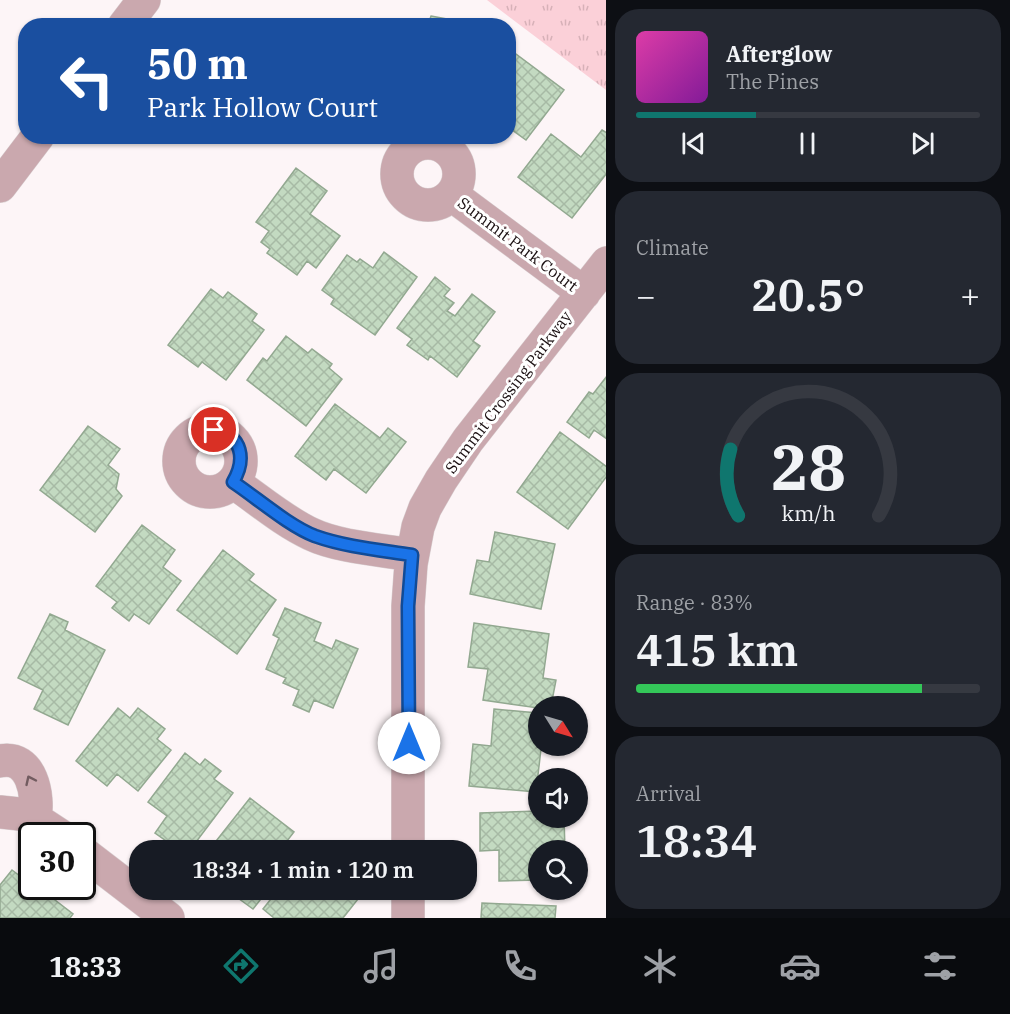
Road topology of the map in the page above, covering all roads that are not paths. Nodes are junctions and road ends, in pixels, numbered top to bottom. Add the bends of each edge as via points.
1 (144, 0) edge
2 (130, 18) edge
3 (32, 144) edge
4 (0, 186) edge
5 (452, 195) dead end
6 (606, 263) edge
7 (584, 293) junction
8 (233, 482) dead end
9 (412, 555) junction
10 (0, 761) edge
11 (0, 812) edge
12 (40, 822) edge
13 (45, 822) edge
14 (408, 840) edge
15 (96, 863) edge
16 (408, 900) edge
17 (168, 918) edge
18 (408, 918) edge

1 - 2 street
3 - 4 street
5 - 7 street, Summit Park Court
6 - 7 street, Summit Crossing Parkway
7 - 9 street, Summit Crossing Parkway via 441,480 425,508
8 - 9 street via 313,535
9 - 14 street, Summit Crossing Parkway via 408,606
13 -> 10 street via 27,771 18,764
11 - 12 street via 28,814
15 - 17 street
16 - 18 street

